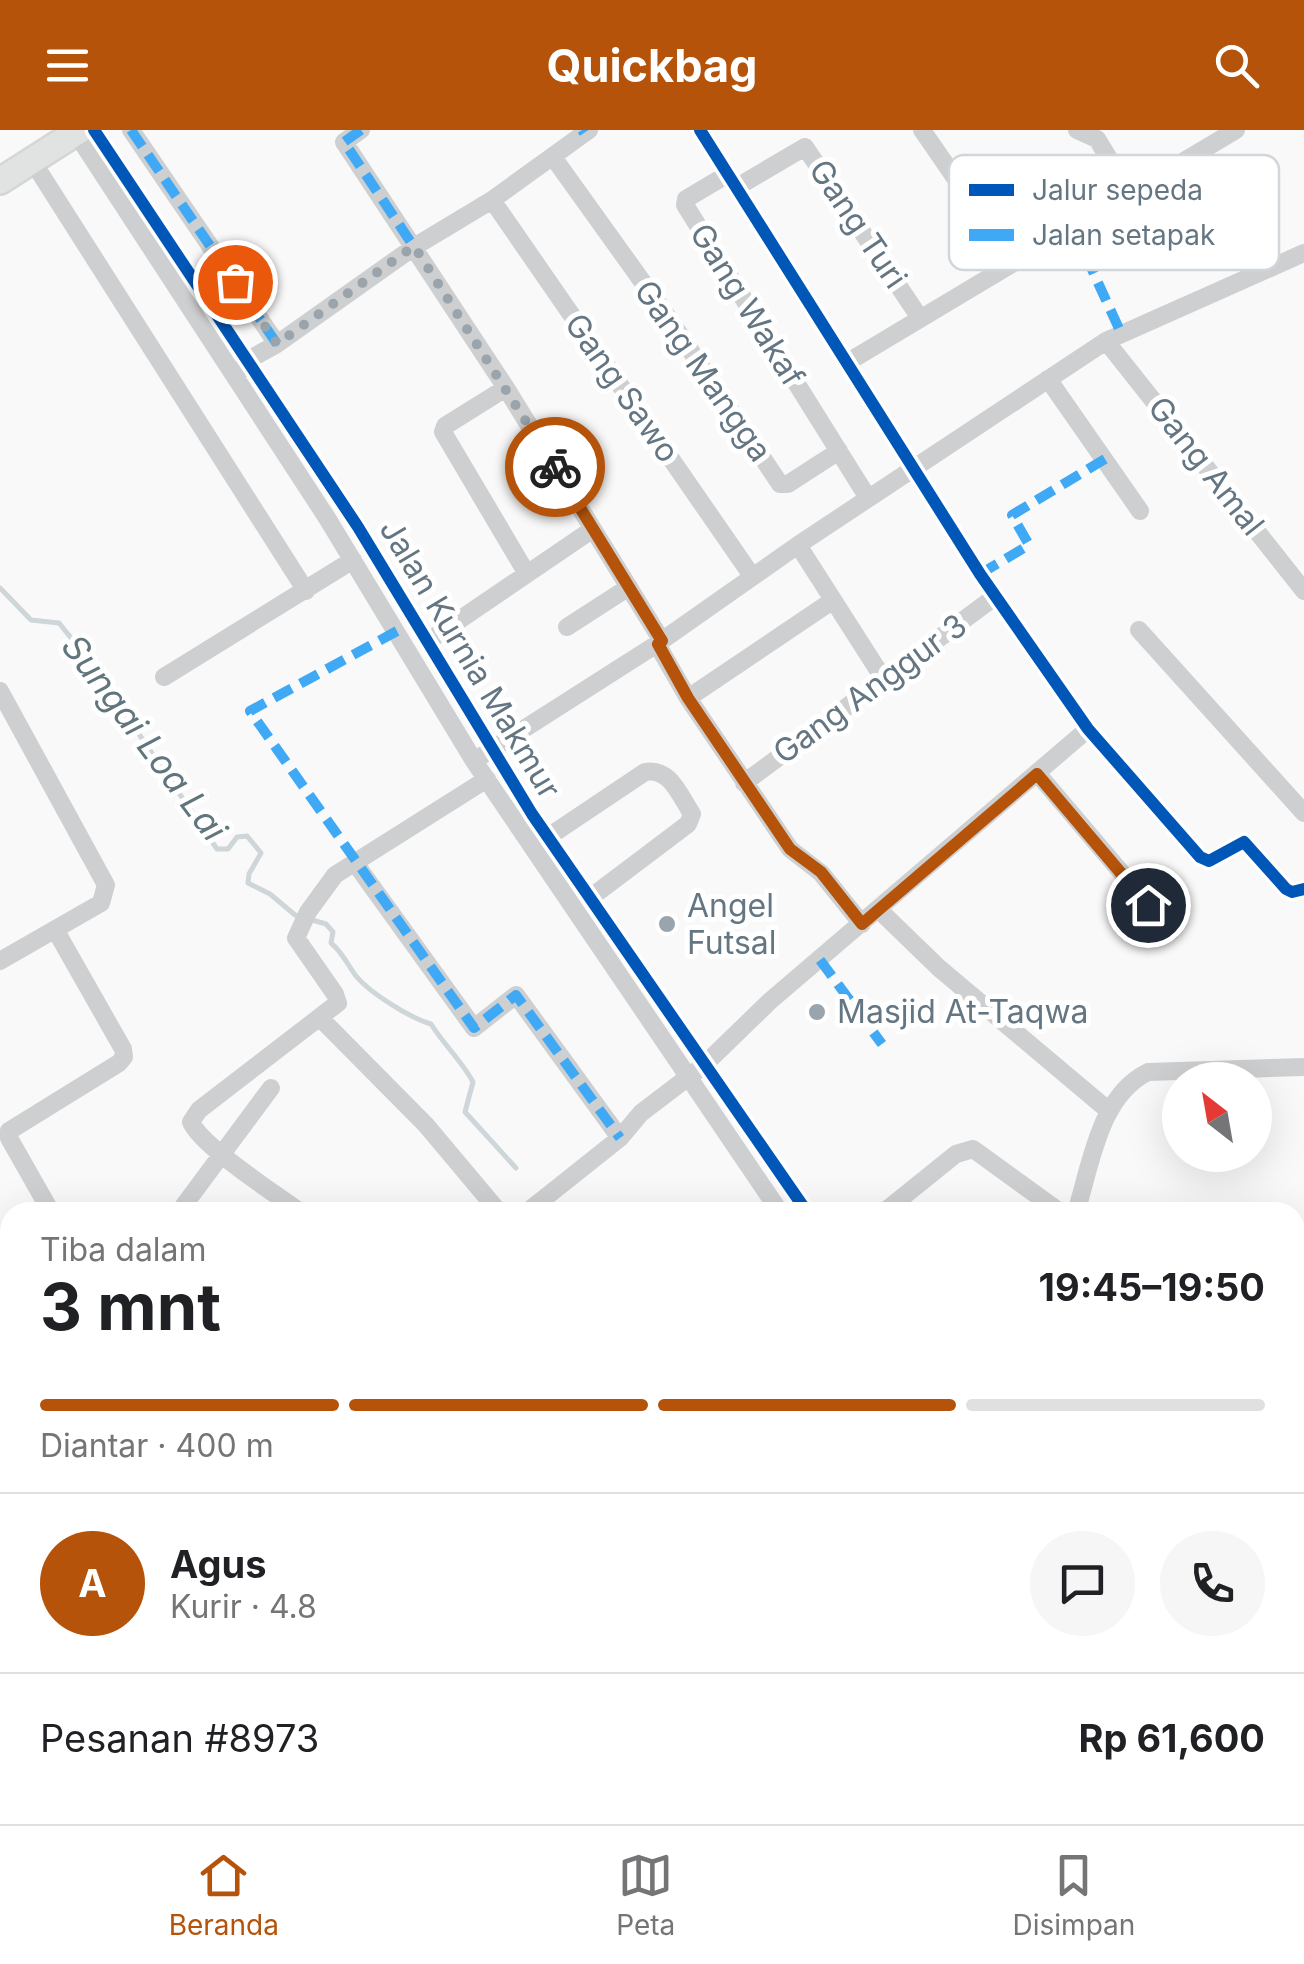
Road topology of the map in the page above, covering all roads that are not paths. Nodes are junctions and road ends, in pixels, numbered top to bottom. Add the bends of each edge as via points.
1 (131, 130) edge
2 (361, 130) edge
3 (700, 130) edge
4 (922, 130) edge
5 (1077, 130) edge
6 (1236, 130) edge
7 (83, 131) edge
8 (585, 131) edge
9 (1107, 155) edge
10 (1194, 155) edge
11 (552, 157) junction
12 (33, 162) junction
13 (949, 169) edge
14 (733, 181) junction
15 (0, 182) edge
16 (492, 200) junction
17 (414, 246) junction
18 (1304, 254) edge
19 (1279, 265) edge
20 (1000, 270) edge
21 (1268, 270) edge
22 (920, 318) junction
23 (1106, 342) junction
24 (277, 344) junction
25 (848, 362) junction
26 (242, 370) junction
27 (1048, 379) junction
28 (506, 388) junction
29 (839, 451) junction
30 (915, 468) junction
31 (868, 498) junction
32 (1140, 511) dead end
33 (594, 529) junction
34 (798, 545) junction
35 (353, 560) junction
36 (527, 574) junction
37 (752, 576) junction
38 (629, 587) junction
39 (1304, 591) edge
40 (306, 592) junction
41 (996, 596) junction
42 (832, 601) junction
43 (567, 628) dead end
44 (1139, 630) dead end
45 (428, 642) junction
46 (660, 642) junction
47 (164, 676) dead end
48 (883, 678) junction
49 (0, 691) edge
50 (688, 698) junction
51 (1088, 729) junction
52 (490, 750) junction
53 (474, 761) junction
54 (1037, 774) junction
55 (486, 780) junction
56 (744, 782) junction
57 (1304, 813) edge
58 (548, 837) junction
59 (355, 862) junction
60 (1304, 889) edge
61 (590, 898) junction
62 (878, 909) junction
63 (862, 924) junction
64 (1171, 931) dead end
65 (56, 932) junction
66 (0, 961) edge
67 (320, 1018) junction
68 (1304, 1067) edge
69 (696, 1071) junction
70 (271, 1088) dead end
71 (1109, 1111) junction
72 (620, 1138) junction
73 (224, 1155) junction
74 (45, 1202) edge
75 (187, 1202) edge
76 (287, 1202) edge
77 (491, 1202) edge
78 (540, 1202) edge
79 (774, 1202) edge
80 (798, 1202) edge
81 (896, 1202) edge
82 (1046, 1202) edge
83 (1079, 1202) edge

1 - 24 street
2 - 17 street via 344,142
3 - 14 street
4 - 13 street
5 - 9 street via 1097,139
6 - 10 street
7 - 12 highway
7 - 26 street, Jalan Kurnia Makmur
8 - 11 street
11 - 16 street
11 - 29 street, Gang Mangga via 780,484
12 - 15 highway
12 - 40 street
14 - 22 street, Gang Turi via 805,147
14 - 25 street
14 - 29 street, Gang Wakaf via 686,198 685,205
16 - 17 street
16 - 37 street, Gang Sawo
17 - 24 street
17 - 28 street
18 - 19 street
20 - 22 street
21 - 23 street
22 - 25 street
23 - 27 street
23 - 39 street, Gang Amal
24 - 26 street
25 - 30 street
26 - 35 street, Jalan Kurnia Makmur
26 - 45 street, Jalan Kurnia Makmur via 358,526
27 - 30 street
27 - 32 street
28 - 33 street
28 - 36 street via 443,432
29 - 31 street
30 - 31 street
30 - 41 street
31 - 34 street
33 - 36 street
33 - 38 street
34 - 37 street
34 - 42 street
35 - 40 street
35 - 53 street, Jalan Kurnia Makmur
36 - 45 street
37 - 46 street
38 - 43 street
38 - 46 street
40 - 47 street
41 - 48 street, Gang Anggur 3
41 - 51 street
42 - 48 street
42 - 50 street
44 - 57 street
45 - 52 street, Jalan Kurnia Makmur
46 - 50 street
46 - 52 street
48 - 56 street, Gang Anggur 3
49 - 65 street via 106,885 100,904
50 - 56 street
51 - 54 street
51 - 60 street via 1200,857 1209,861 1244,842 1286,889
52 - 53 street
52 - 58 street, Jalan Kurnia Makmur
53 - 55 street, Jalan Kurnia Makmur
54 - 62 street
54 - 64 street
55 - 59 street
55 - 69 street, Jalan Kurnia Makmur
56 - 63 street via 790,849 821,872
58 - 61 street, Jalan Kurnia Makmur
58 - 61 street via 646,772 666,774 692,814 688,824
59 - 67 street via 334,876 296,938 338,1000
59 - 72 street via 474,1028 516,996
61 - 69 street, Jalan Kurnia Makmur
62 - 63 street
62 - 71 street
63 - 69 street
65 - 66 street
65 - 74 street via 124,1057 10,1131
67 - 73 street via 193,1116 194,1130
67 - 77 street
68 - 71 street via 1148,1072
69 - 72 street
69 - 79 street, Jalan Kurnia Makmur
69 - 80 street, Jalan Kurnia Makmur
70 - 73 street
71 - 83 street
72 - 78 street
73 - 75 street
73 - 76 street
81 - 82 street via 956,1154 973,1149

